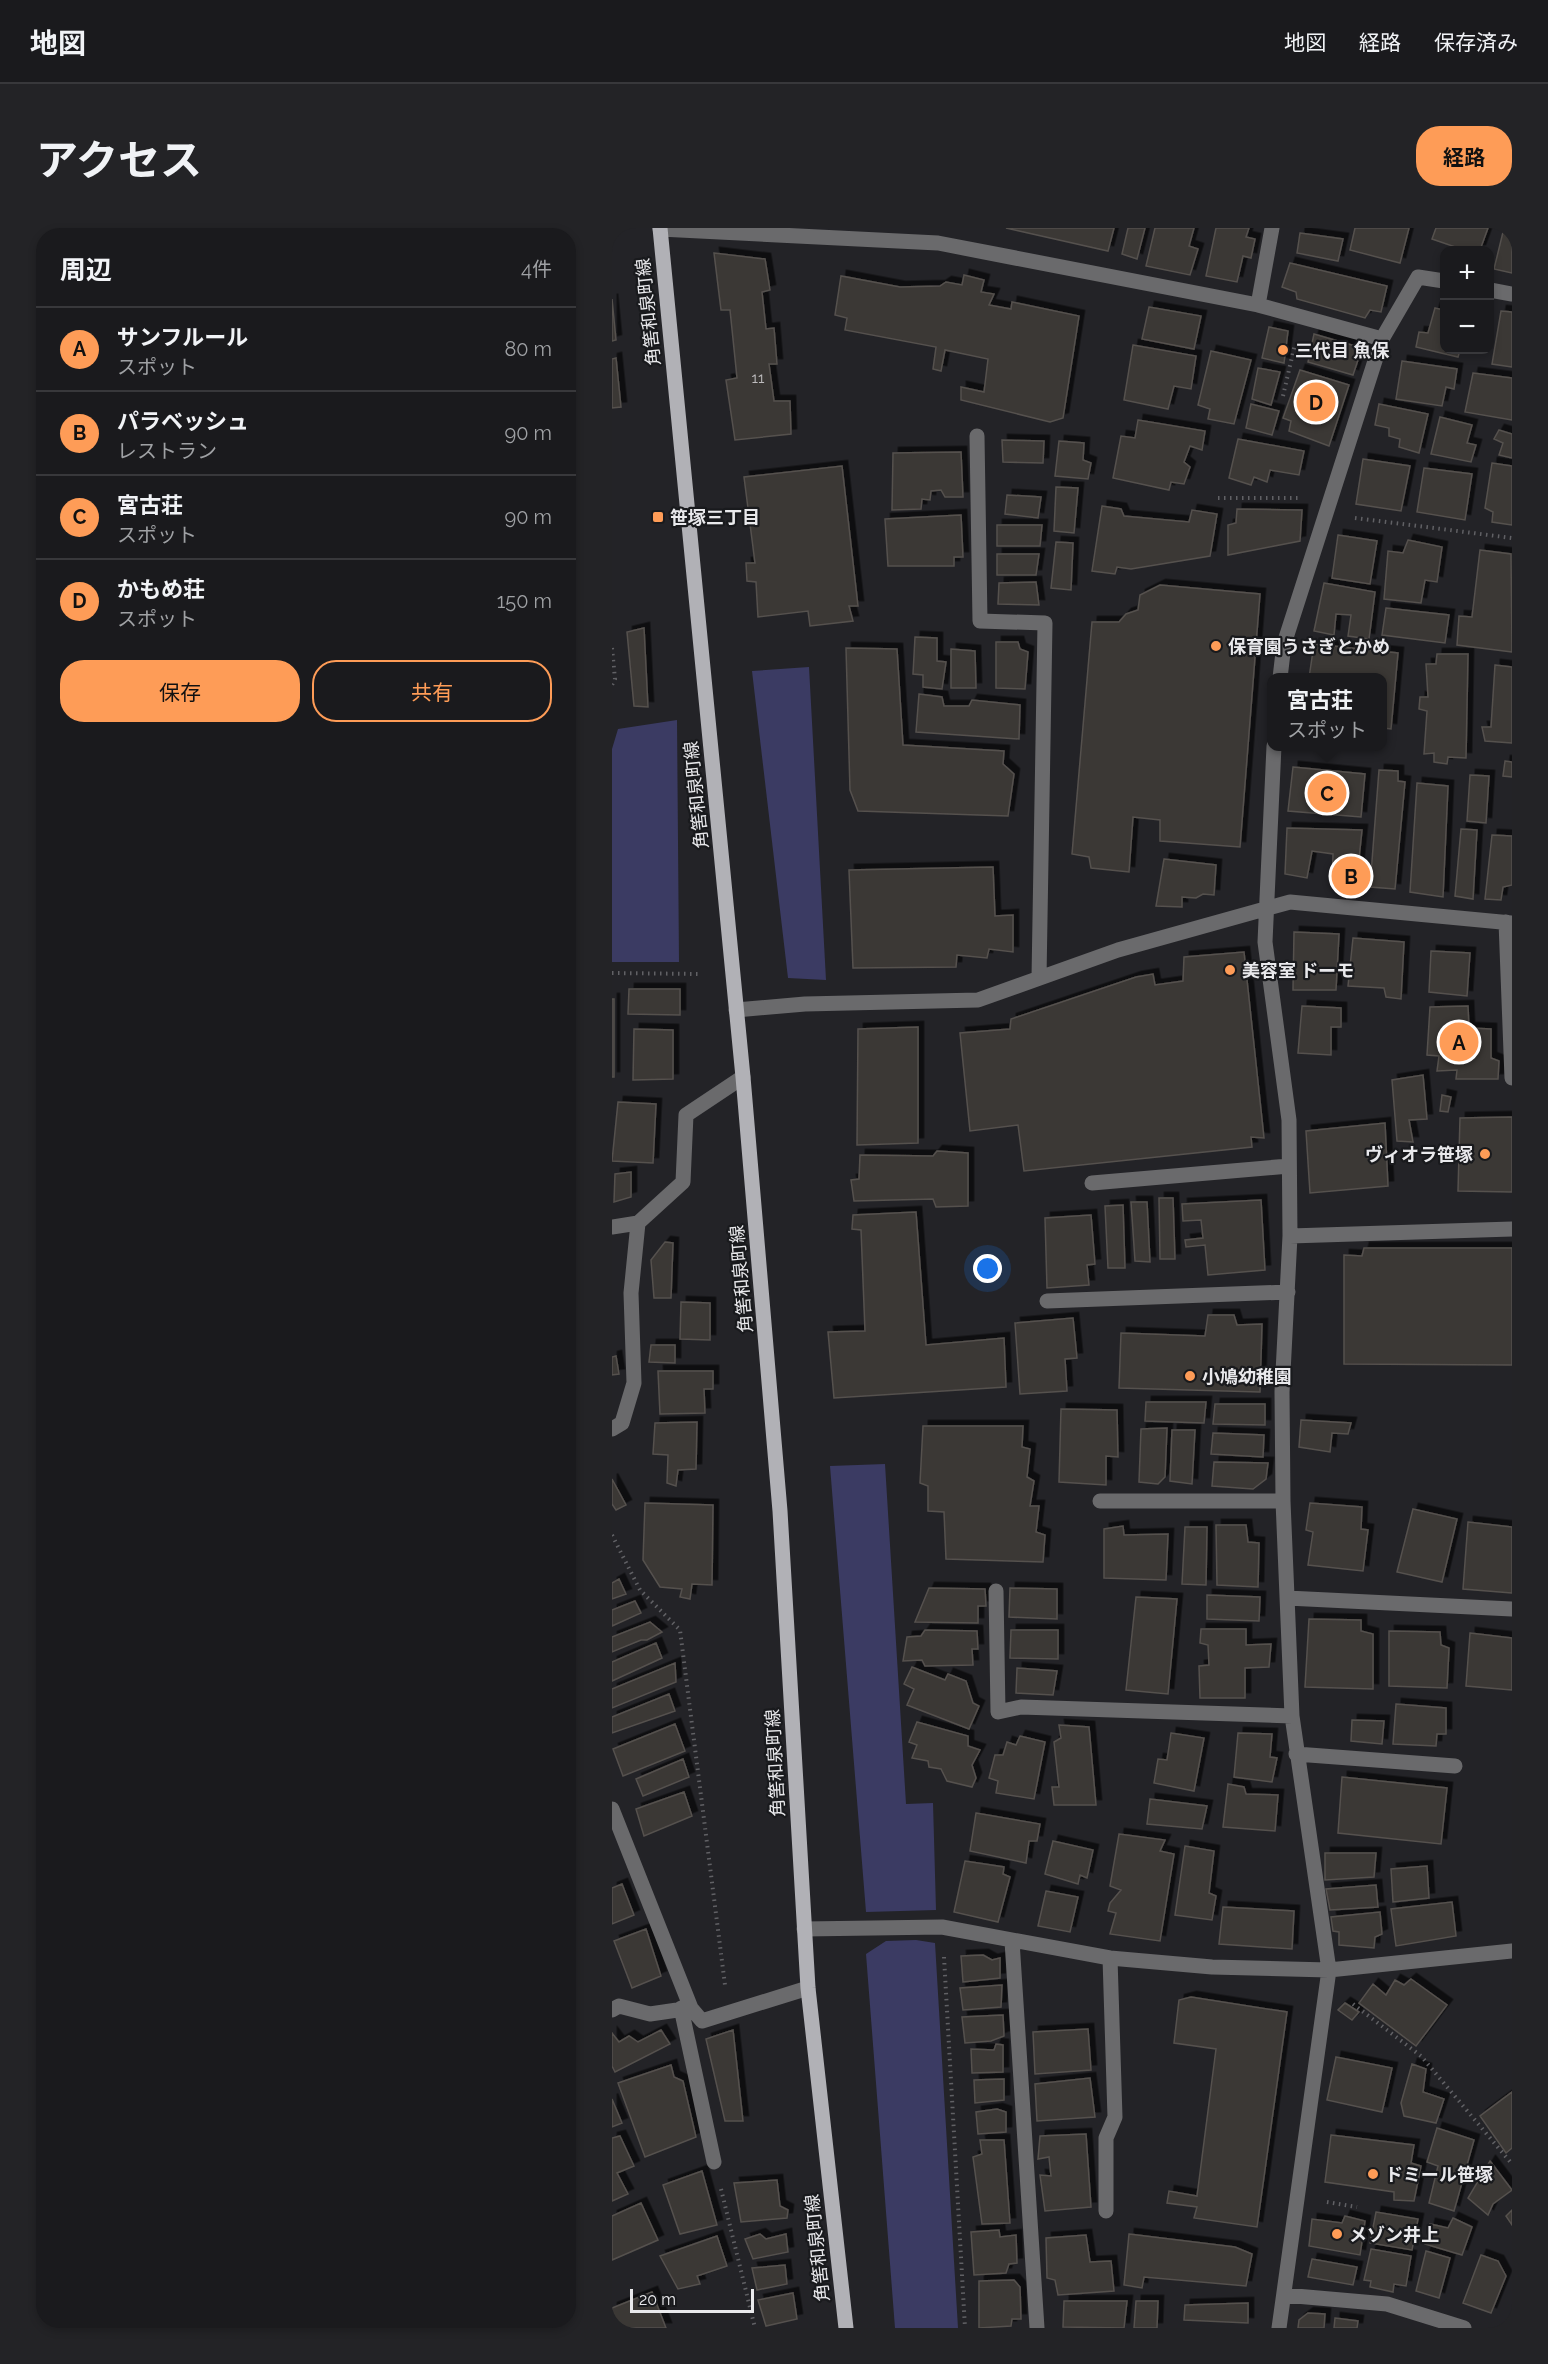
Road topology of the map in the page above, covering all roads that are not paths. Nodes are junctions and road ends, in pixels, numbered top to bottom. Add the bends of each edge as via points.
1 (1272, 228) edge
2 (660, 229) edge
3 (1440, 280) edge
4 (1494, 291) edge
5 (1512, 294) edge
6 (1258, 305) junction
7 (1382, 339) junction
8 (976, 436) dead end
9 (1281, 673) edge
10 (1274, 751) edge
11 (1266, 907) junction
12 (1509, 923) edge
13 (1039, 978) junction
14 (736, 1010) junction
15 (743, 1077) junction
16 (1512, 1078) edge
17 (1289, 1166) junction
18 (1092, 1183) dead end
19 (638, 1223) junction
20 (612, 1227) edge
21 (1512, 1229) edge
22 (1290, 1236) junction
23 (1288, 1292) junction
24 (1047, 1301) dead end
25 (612, 1429) edge
26 (1100, 1501) dead end
27 (1283, 1501) junction
28 (996, 1590) dead end
29 (1287, 1598) junction
30 (1512, 1609) edge
31 (1292, 1716) junction
32 (1296, 1754) junction
33 (1455, 1766) dead end
34 (612, 1809) edge
35 (804, 1929) junction
36 (1012, 1941) junction
37 (1512, 1951) edge
38 (1110, 1958) junction
39 (1328, 1978) junction
40 (808, 1988) junction
41 (686, 2005) junction
42 (612, 2010) edge
43 (714, 2162) road end
44 (1106, 2211) dead end
45 (1284, 2295) junction
46 (846, 2328) edge
47 (1037, 2328) edge
48 (1279, 2328) edge
49 (1464, 2328) edge

1 - 6 street
2 - 6 street via 938,243
2 - 14 main road, 角筈和泉町線
3 - 7 street via 1418,277
4 - 5 street
6 - 7 street
7 - 9 street via 1284,644
8 - 13 street via 980,621 1045,623
10 - 11 street
11 - 12 street via 1290,902
11 - 13 street via 1118,950
11 - 17 street via 1265,942 1289,1120
12 - 16 street
13 - 14 street via 978,1000 805,1004
14 - 15 main road, 角筈和泉町線
15 - 19 street via 686,1115 683,1182
15 - 35 main road, 角筈和泉町線 via 780,1511
17 - 18 street
17 - 22 street
19 - 20 street
19 - 25 street via 631,1293 634,1383 622,1423
21 - 22 street
22 - 23 street
23 - 24 street
23 - 27 street via 1282,1392
26 - 27 street
27 - 29 street
28 - 31 street via 998,1712 1021,1707
29 - 30 street
29 - 31 street
31 - 32 street
32 - 33 street
32 - 39 street
34 - 41 street
35 - 36 street via 942,1927
35 - 40 main road, 角筈和泉町線
36 - 38 street
36 - 47 street
37 - 39 street
38 - 39 street
38 - 44 street via 1114,2117 1106,2138
39 - 45 street
40 - 41 street via 702,2022
40 - 46 main road, 角筈和泉町線
41 - 42 street via 650,2014 619,2006
41 - 43 street
45 - 48 street
45 - 49 street via 1387,2304

